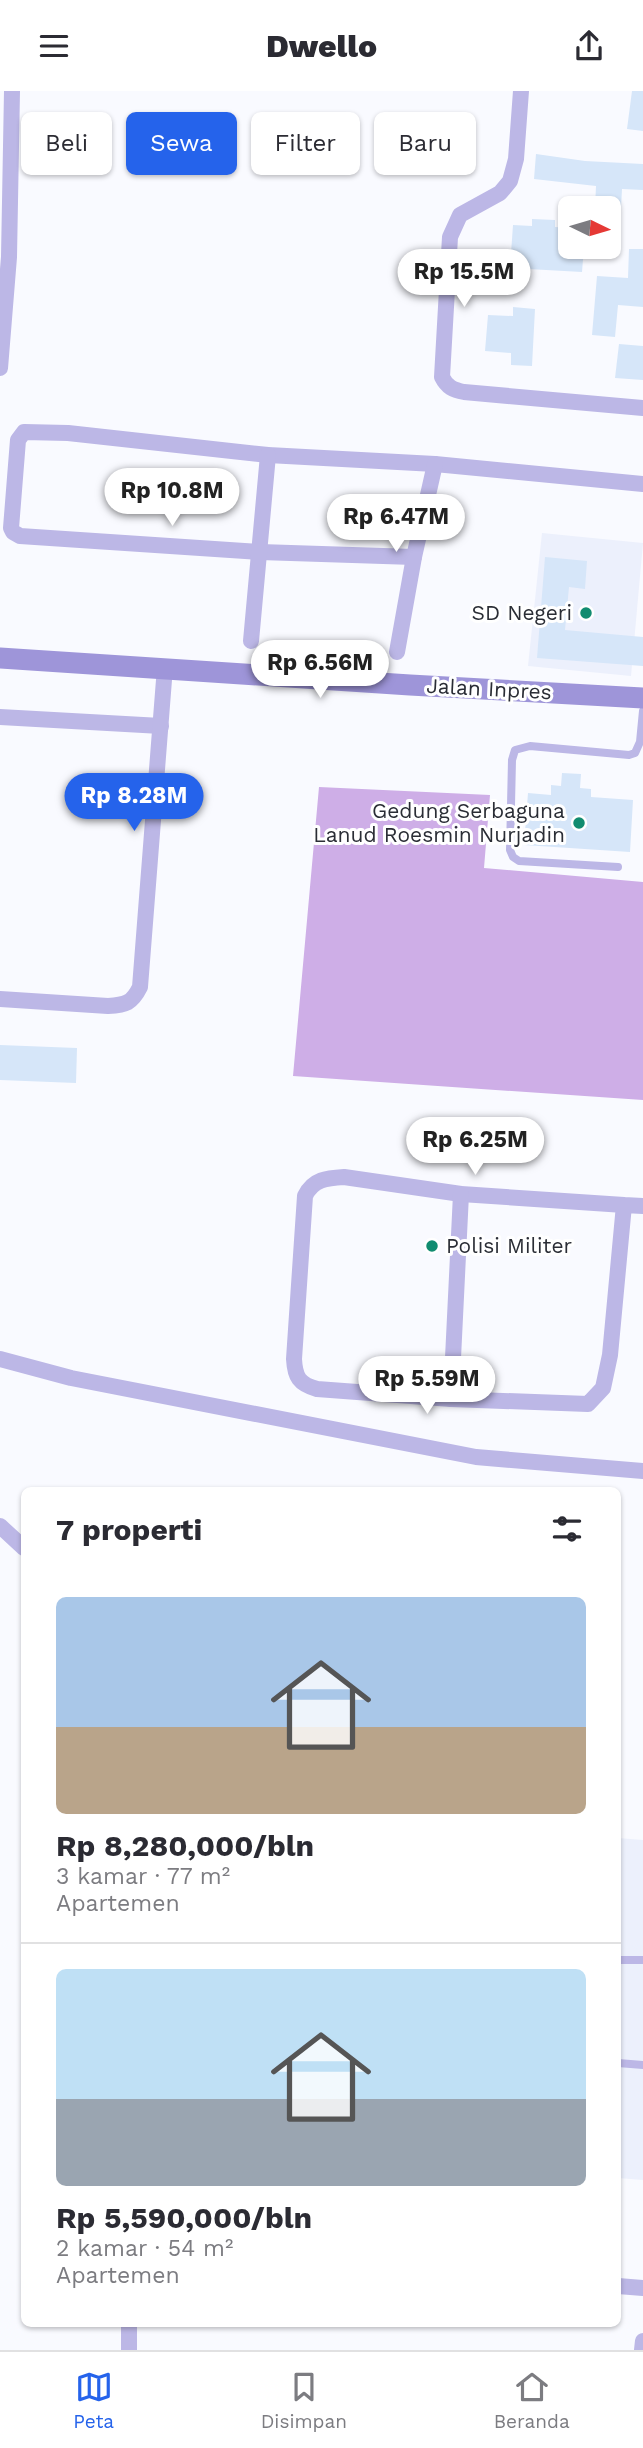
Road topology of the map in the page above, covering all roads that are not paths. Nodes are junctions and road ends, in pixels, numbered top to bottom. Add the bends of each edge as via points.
1 (12, 91) edge
2 (521, 91) edge
3 (4, 199) edge
4 (4, 257) edge
5 (0, 368) edge
6 (643, 408) edge
7 (268, 455) junction
8 (435, 464) junction
9 (643, 484) edge
10 (260, 552) junction
11 (414, 557) junction
12 (251, 641) dead end
13 (397, 652) dead end
14 (0, 658) edge
15 (165, 667) junction
16 (643, 698) edge
17 (643, 711) edge
18 (0, 717) edge
19 (161, 726) junction
20 (618, 866) dead end
21 (0, 999) edge
22 (461, 1194) junction
23 (624, 1205) junction
24 (643, 1206) edge
25 (0, 1359) edge
26 (450, 1399) junction
27 (643, 1471) edge
28 (0, 1526) edge
29 (21, 1545) edge
30 (643, 1959) edge
31 (621, 1960) edge
32 (621, 2063) edge
33 (643, 2065) edge
34 (621, 2286) edge
35 (643, 2288) edge
36 (129, 2327) edge
37 (643, 2341) edge
38 (129, 2350) edge
39 (642, 2350) edge

1 - 3 street
2 - 6 street via 510,181 500,193 460,215 450,237 442,377 454,390 464,392
3 - 4 street
4 - 5 street
7 - 8 street
7 - 10 street
7 - 10 street via 68,433 24,432 18,440 11,528 20,536
8 - 9 street
8 - 11 street
10 - 11 street
10 - 12 street
11 - 13 street
14 - 15 main road, Jalan Inpres
15 - 16 main road, Jalan Inpres
15 - 19 street
17 - 20 lane via 635,753 530,745 515,750 512,760 513,857
18 - 19 street
19 - 21 street via 140,987 134,1000 108,1006
22 - 23 street
22 - 26 street
22 - 26 street via 344,1177 326,1178 309,1188 293,1359 299,1380 317,1389
23 - 24 street
23 - 26 street via 603,1388 588,1403
25 - 27 street via 71,1378 476,1457
28 - 29 street
30 - 31 lane
32 - 33 lane
34 - 35 street
36 - 38 street
37 - 39 street

